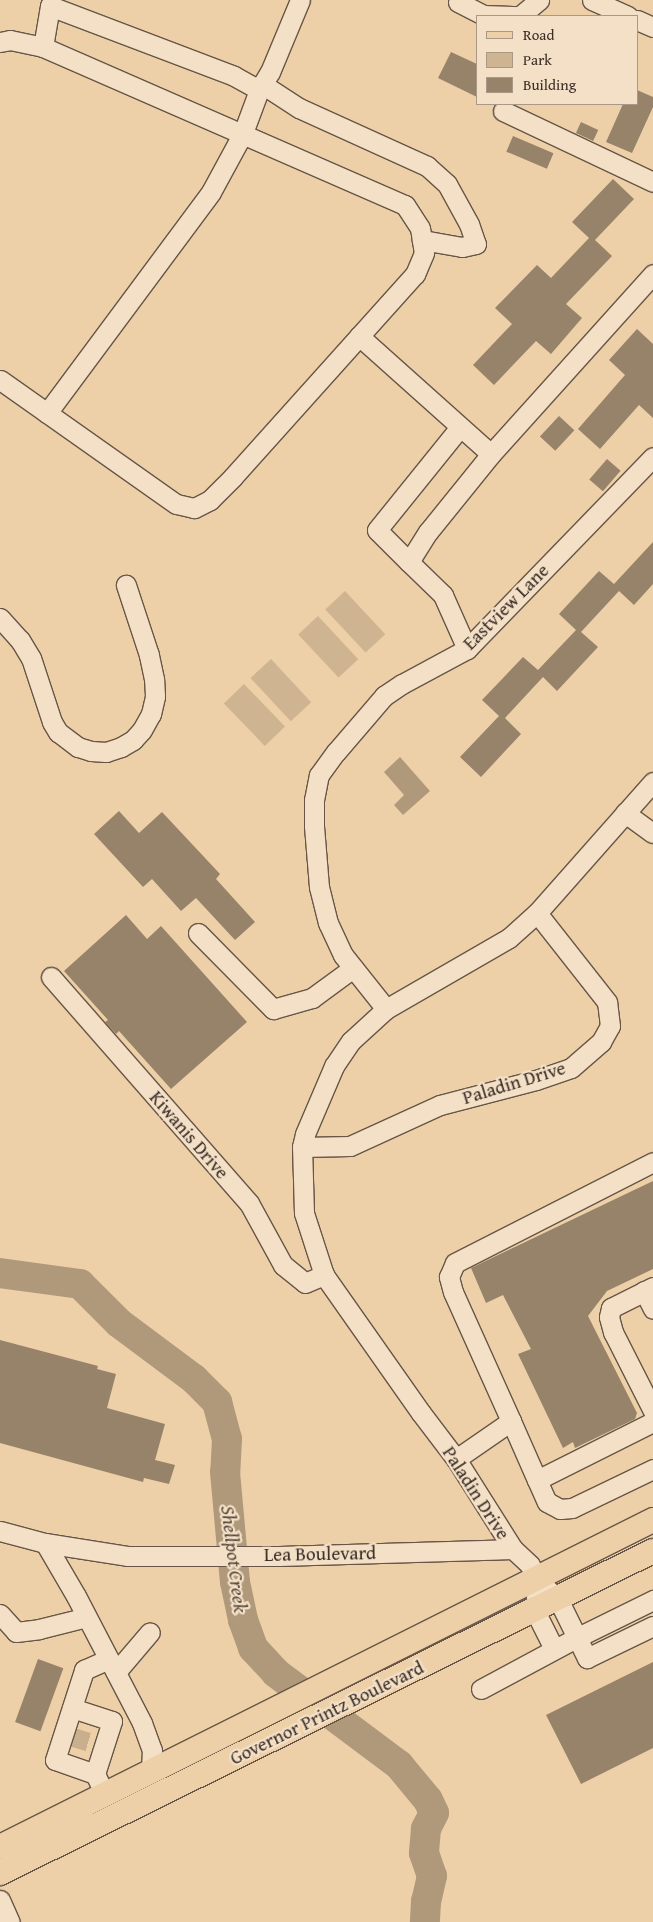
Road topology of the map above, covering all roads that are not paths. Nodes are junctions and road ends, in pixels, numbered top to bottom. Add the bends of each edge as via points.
1 (300, 0) edge
2 (539, 0) edge
3 (592, 0) edge
4 (458, 2) dead end
5 (483, 15) edge
6 (521, 15) edge
7 (626, 15) edge
8 (638, 20) edge
9 (653, 27) edge
10 (0, 42) edge
11 (44, 46) junction
12 (260, 87) junction
13 (502, 111) dead end
14 (243, 133) junction
15 (653, 182) edge
16 (422, 240) junction
17 (653, 274) edge
18 (359, 336) junction
19 (0, 380) edge
20 (47, 413) junction
21 (460, 427) junction
22 (491, 454) junction
23 (653, 457) edge
24 (409, 562) junction
25 (126, 585) dead end
26 (0, 618) edge
27 (467, 649) junction
28 (653, 782) edge
29 (625, 812) junction
30 (653, 833) edge
31 (537, 913) junction
32 (198, 933) dead end
33 (353, 968) junction
34 (51, 977) dead end
35 (386, 1009) junction
36 (302, 1147) junction
37 (653, 1162) edge
38 (324, 1275) junction
39 (649, 1289) edge
40 (653, 1308) edge
41 (653, 1412) edge
42 (511, 1421) junction
43 (653, 1422) edge
44 (456, 1459) junction
45 (653, 1469) edge
46 (537, 1480) junction
47 (653, 1520) edge
48 (0, 1531) edge
49 (44, 1543) junction
50 (513, 1549) junction
51 (653, 1551) edge
52 (536, 1578) junction
53 (558, 1599) junction
54 (653, 1600) edge
55 (535, 1611) junction
56 (0, 1614) edge
57 (87, 1617) junction
58 (653, 1626) edge
59 (150, 1632) dead end
60 (576, 1638) junction
61 (554, 1649) junction
62 (112, 1665) junction
63 (481, 1688) dead end
64 (72, 1708) junction
65 (135, 1709) junction
66 (112, 1721) junction
67 (151, 1771) junction
68 (95, 1774) junction
69 (104, 1795) junction
70 (115, 1817) junction
71 (0, 1847) edge
72 (0, 1873) edge
73 (0, 1900) edge
74 (10, 1922) edge

1 - 12 street via 270,72
2 - 6 street
3 - 7 street
4 - 5 street
8 - 9 street
10 - 11 street via 10,40
11 - 12 street via 50,6
11 - 14 street
12 - 14 street
12 - 16 street via 427,166 447,184 476,244 462,247
13 - 15 street
14 - 16 street via 405,205 420,228
14 - 20 street via 211,192
16 - 18 street via 424,253 415,274
17 - 22 street
18 - 20 street via 210,500 194,508 176,504
18 - 21 street
19 - 20 street
21 - 22 street
21 - 24 street via 377,530
22 - 24 street via 428,532
23 - 27 street, Eastview Lane
24 - 27 street via 443,595
25 - 26 street via 149,655 155,696 151,714 142,730 133,740 106,752 78,747 58,732 31,658
27 - 33 street, Eastview Lane via 384,696 319,775 314,800 314,826 319,887 331,933
28 - 29 street, Paladin Drive
29 - 30 street
29 - 31 street, Paladin Drive
31 - 35 street, Paladin Drive via 508,938
31 - 36 street, Paladin Drive via 608,1002 610,1026 602,1042 571,1068 440,1105 350,1146
32 - 33 street via 273,1009 312,998
33 - 35 street, Eastview Lane
34 - 38 street, Kiwanis Drive via 249,1203 283,1264 305,1283
35 - 36 street, Paladin Drive via 351,1041 334,1066
36 - 38 street, Paladin Drive via 304,1213
37 - 42 street via 455,1263 449,1277 453,1292
38 - 44 street, Paladin Drive
39 - 40 street
39 - 41 street via 611,1308 609,1317 613,1332
42 - 44 street
42 - 46 street
43 - 46 street
44 - 50 street, Paladin Drive
45 - 46 street via 572,1508 560,1509 547,1502
47 - 52 main road, Governor Printz Boulevard
48 - 49 street, Lea Boulevard
49 - 50 street, Lea Boulevard via 127,1556 279,1556
49 - 57 street
50 - 52 street via 530,1565
51 - 53 main road, Governor Printz Boulevard
52 - 53 street
52 - 55 street
52 - 67 main road, Governor Printz Boulevard
53 - 55 main road, Governor Printz Boulevard
53 - 60 street
54 - 60 street
55 - 61 street
55 - 70 main road, Governor Printz Boulevard
56 - 57 street via 16,1632
57 - 62 street
58 - 60 street via 587,1658
59 - 62 street
60 - 61 street
61 - 63 street
62 - 64 street via 84,1670
62 - 65 street
64 - 66 street
64 - 68 street via 67,1735 55,1760
65 - 66 street
65 - 67 street via 152,1750
66 - 68 street via 101,1746
67 - 69 main road, Governor Printz Boulevard
67 - 70 main road
68 - 69 street
69 - 71 main road, Governor Printz Boulevard
70 - 72 main road, Governor Printz Boulevard
73 - 74 street

